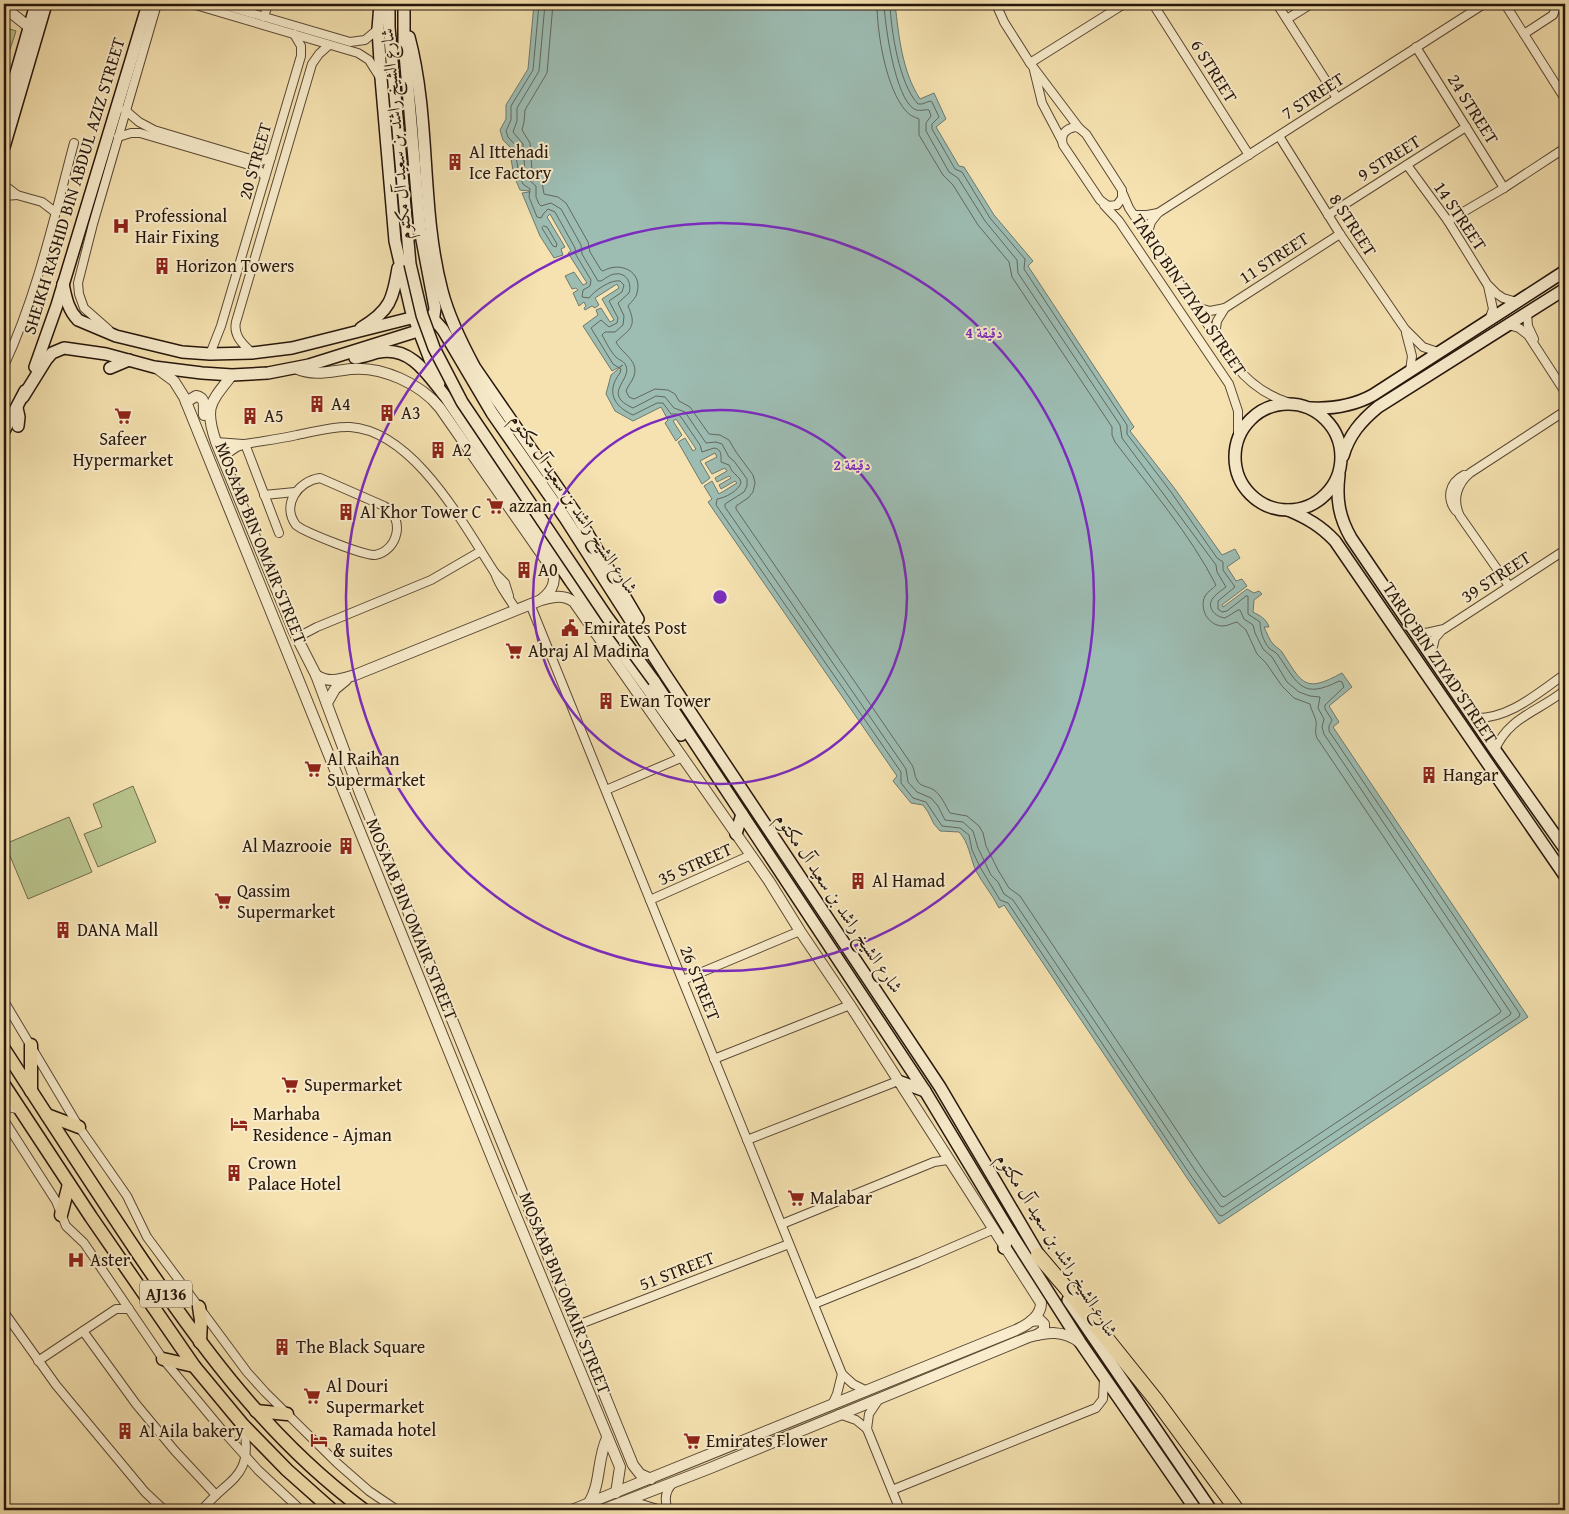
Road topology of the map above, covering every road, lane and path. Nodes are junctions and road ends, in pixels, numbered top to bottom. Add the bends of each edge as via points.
1 (36, 4) edge
2 (46, 4) edge
3 (148, 4) edge
4 (157, 4) edge
5 (192, 4) edge
6 (220, 4) edge
7 (268, 4) edge
8 (386, 4) edge
9 (404, 4) edge
10 (996, 4) edge
11 (1124, 4) edge
12 (1153, 4) edge
13 (1277, 4) edge
14 (1311, 4) edge
15 (1484, 4) edge
16 (1505, 4) edge
17 (1552, 4) edge
18 (1557, 4) edge
19 (4, 11) edge
20 (264, 17) junction
21 (404, 19) junction
22 (1287, 19) junction
23 (1543, 21) junction
24 (30, 27) junction
25 (378, 29) junction
26 (294, 34) junction
27 (1524, 34) junction
28 (329, 44) junction
29 (1416, 47) junction
30 (300, 60) junction
31 (312, 64) junction
32 (1032, 65) junction
33 (380, 78) junction
34 (1337, 98) junction
35 (1565, 99) edge
36 (126, 110) junction
37 (4, 115) edge
38 (143, 124) junction
39 (1466, 127) junction
40 (1079, 128) junction
41 (140, 133) junction
42 (1279, 136) junction
43 (118, 137) junction
44 (1062, 141) junction
45 (74, 143) dead end
46 (4, 147) edge
47 (1565, 148) edge
48 (1249, 155) junction
49 (272, 157) junction
50 (244, 160) junction
51 (1407, 165) junction
52 (265, 177) junction
53 (4, 185) edge
54 (1504, 188) junction
55 (1122, 194) junction
56 (17, 195) junction
57 (4, 196) edge
58 (58, 199) junction
59 (42, 202) junction
60 (1104, 205) junction
61 (55, 212) junction
62 (1158, 212) junction
63 (1328, 214) junction
64 (1134, 215) junction
65 (1448, 221) junction
66 (1340, 234) junction
67 (1148, 236) junction
68 (395, 241) junction
69 (399, 264) junction
70 (426, 266) junction
71 (1565, 271) edge
72 (63, 284) junction
73 (1487, 284) junction
74 (1565, 289) edge
75 (1517, 302) junction
76 (1196, 307) junction
77 (1225, 308) junction
78 (226, 309) junction
79 (238, 314) junction
80 (1527, 314) junction
81 (414, 318) junction
82 (434, 319) junction
83 (1489, 320) junction
84 (1508, 326) junction
85 (1405, 329) junction
86 (1474, 330) junction
87 (418, 331) junction
88 (352, 334) junction
89 (116, 336) junction
90 (1215, 336) junction
91 (1481, 343) junction
92 (1536, 345) junction
93 (182, 352) junction
94 (1438, 352) junction
95 (252, 353) junction
96 (210, 354) junction
97 (339, 356) junction
98 (129, 360) junction
99 (4, 366) edge
100 (154, 367) junction
101 (110, 368) dead end
102 (295, 368) junction
103 (1410, 371) junction
104 (232, 375) junction
105 (436, 376) junction
106 (477, 389) junction
107 (1565, 392) edge
108 (445, 396) junction
109 (23, 397) junction
110 (186, 402) junction
111 (1290, 403) junction
112 (17, 408) junction
113 (1311, 408) junction
114 (1565, 411) edge
115 (18, 426) dead end
116 (211, 426) junction
117 (4, 431) edge
118 (1238, 438) junction
119 (216, 442) junction
120 (244, 444) junction
121 (222, 457) junction
122 (1342, 460) junction
123 (499, 475) junction
124 (1339, 475) junction
125 (495, 488) junction
126 (295, 492) junction
127 (264, 495) junction
128 (1288, 510) junction
129 (278, 533) dead end
130 (1565, 550) edge
131 (481, 551) junction
132 (1509, 586) junction
133 (541, 600) junction
134 (530, 604) junction
135 (516, 610) junction
136 (1444, 629) junction
137 (1414, 631) junction
138 (295, 635) junction
139 (1431, 657) junction
140 (665, 674) junction
141 (1565, 674) edge
142 (316, 675) junction
143 (355, 675) junction
144 (1565, 690) edge
145 (327, 703) junction
146 (652, 714) junction
147 (1473, 718) junction
148 (670, 721) junction
149 (696, 745) junction
150 (1495, 750) junction
151 (683, 757) junction
152 (606, 790) junction
153 (742, 814) junction
154 (736, 834) junction
155 (1565, 849) edge
156 (751, 855) junction
157 (1565, 876) edge
158 (650, 900) junction
159 (800, 931) junction
160 (683, 980) junction
161 (4, 1001) edge
162 (850, 1005) junction
163 (31, 1045) junction
164 (4, 1049) edge
165 (714, 1058) junction
166 (898, 1081) junction
167 (4, 1085) edge
168 (31, 1091) junction
169 (925, 1091) junction
170 (4, 1106) edge
171 (20, 1110) junction
172 (47, 1115) junction
173 (4, 1120) edge
174 (79, 1126) junction
175 (748, 1140) junction
176 (948, 1160) junction
177 (69, 1184) junction
178 (61, 1215) junction
179 (782, 1224) junction
180 (992, 1230) junction
181 (1010, 1232) junction
182 (789, 1244) junction
183 (1004, 1248) junction
184 (1038, 1255) junction
185 (814, 1304) junction
186 (199, 1307) junction
187 (129, 1309) junction
188 (4, 1312) edge
189 (1031, 1321) junction
190 (575, 1326) junction
191 (83, 1331) junction
192 (1038, 1335) junction
193 (200, 1342) junction
194 (1080, 1342) junction
195 (163, 1359) junction
196 (38, 1361) junction
197 (194, 1366) junction
198 (842, 1374) junction
199 (1104, 1379) junction
200 (867, 1391) junction
201 (881, 1396) junction
202 (831, 1406) junction
203 (256, 1411) junction
204 (287, 1414) junction
205 (839, 1414) junction
206 (243, 1425) junction
207 (867, 1428) junction
208 (607, 1438) junction
209 (246, 1457) junction
210 (633, 1465) junction
211 (620, 1467) junction
212 (258, 1470) junction
213 (241, 1471) junction
214 (650, 1479) junction
215 (674, 1481) junction
216 (892, 1490) junction
217 (145, 1492) junction
218 (616, 1493) junction
219 (216, 1495) junction
220 (626, 1500) junction
221 (589, 1503) junction
222 (202, 1509) edge
223 (154, 1510) edge
224 (164, 1510) edge
225 (301, 1510) edge
226 (332, 1510) edge
227 (364, 1510) edge
228 (397, 1510) edge
229 (572, 1510) edge
230 (602, 1510) edge
231 (661, 1510) edge
232 (668, 1510) edge
233 (900, 1510) edge
234 (1196, 1510) edge
235 (1211, 1510) edge
236 (1237, 1510) edge

1 - 24 main road
2 - 46 main road
3 - 72 main road, SHEIKH RASHID BIN ABDUL AZIZ STREET
4 - 36 street
5 - 26 street
6 - 20 street
7 - 20 street
8 - 25 main road
8 - 149 main road, شارع الشيخ راشد بن سعيد آل مكتوم, bridge via 410,264 434,348 474,422
9 - 21 main road, شارع الشيخ راشد بن سعيد آل مكتوم
10 - 32 street
11 - 32 street
12 - 48 street, 6 STREET
13 - 22 street
14 - 22 street
15 - 29 street, 7 STREET
16 - 27 street
17 - 23 street
18 - 23 street via 1553,15
19 - 24 street
20 - 25 street via 350,42 365,40
21 - 70 main road, شارع الشيخ راشد بن سعيد آل مكتوم
21 - 140 main road via 414,58 435,254 450,313 476,368 610,569 654,647
22 - 34 street
23 - 27 street
24 - 37 main road
25 - 33 main road
26 - 28 street
26 - 30 street, 20 STREET via 301,46
27 - 35 street
28 - 31 street, 20 STREET
28 - 33 street via 365,57
29 - 34 street, 7 STREET
29 - 39 street, 24 STREET
30 - 31 street
30 - 49 street, 20 STREET
31 - 79 street, 20 STREET
32 - 40 street, TARIQ BIN ZIYAD STREET
32 - 44 street, TARIQ BIN ZIYAD STREET via 1042,103
33 - 68 main road
34 - 42 street, 7 STREET
36 - 38 street
36 - 43 street
38 - 41 street
38 - 50 street
39 - 51 street, 9 STREET
39 - 54 street, 24 STREET
40 - 44 street via 1067,130
40 - 55 street, TARIQ BIN ZIYAD STREET via 1120,186
41 - 43 street
41 - 50 street
42 - 48 street, 7 STREET
42 - 63 street, 8 STREET
43 - 89 street via 78,283 78,294 84,308
44 - 60 street, TARIQ BIN ZIYAD STREET
45 - 58 street
47 - 54 street
48 - 62 street, 7 STREET
49 - 50 street via 261,161
49 - 52 street, 20 STREET
50 - 52 street
51 - 63 street, 9 STREET
51 - 65 street, 14 STREET
52 - 78 street, 20 STREET
53 - 56 street
54 - 65 street
55 - 60 street via 1116,204
55 - 64 street, TARIQ BIN ZIYAD STREET
56 - 57 street
56 - 59 street
58 - 59 street
58 - 61 street
59 - 61 street
60 - 118 street, TARIQ BIN ZIYAD STREET via 1124,229 1229,384 1238,411
61 - 99 street via 20,328
62 - 64 street, 7 STREET
62 - 67 street via 1150,222
63 - 66 street, 8 STREET
64 - 67 street, TARIQ BIN ZIYAD STREET
65 - 73 street, 14 STREET
66 - 77 street, 11 STREET
66 - 85 street, 8 STREET
67 - 76 street, TARIQ BIN ZIYAD STREET
68 - 69 main road
68 - 70 main road via 407,288 411,292 424,288
69 - 81 main road
69 - 88 main road via 394,291 386,309 374,321
70 - 82 main road, شارع الشيخ راشد بن سعيد آل مكتوم via 435,308
71 - 75 main road
72 - 89 main road via 73,315 85,324
72 - 109 main road, SHEIKH RASHID BIN ABDUL AZIZ STREET via 46,340
73 - 75 street, 14 STREET via 1497,294
73 - 83 street, 14 STREET via 1493,309
74 - 80 main road
75 - 83 main road
76 - 77 street via 1210,312
76 - 90 street, TARIQ BIN ZIYAD STREET
77 - 90 street via 1217,321
78 - 79 street
78 - 96 street, 20 STREET
79 - 95 street, 20 STREET via 236,334
80 - 84 main road
80 - 92 street
81 - 82 main road
81 - 87 main road
81 - 88 main road
82 - 87 main road via 430,326
82 - 106 main road, شارع الشيخ راشد بن سعيد آل مكتوم
83 - 86 main road
84 - 91 main road
84 - 92 street via 1524,330
85 - 94 street, 8 STREET via 1423,347
85 - 103 street, 8 STREET via 1412,356
86 - 91 main road
86 - 94 main road
87 - 97 main road
87 - 105 main road
88 - 95 main road via 292,348
89 - 93 main road
90 - 111 street, TARIQ BIN ZIYAD STREET via 1254,385
91 - 122 main road via 1370,414 1349,440
92 - 107 street
93 - 96 main road
93 - 100 main road via 171,356 155,355
94 - 103 main road
95 - 96 main road
97 - 102 main road
97 - 108 main road via 352,359 379,352 403,354 417,362
98 - 100 main road
98 - 101 main road
98 - 109 main road via 71,348 58,350 46,360
100 - 104 main road
100 - 110 street, MOSAAB BIN OMAIR STREET via 174,381
102 - 104 main road
102 - 125 street via 321,374 350,369 374,370 420,390 440,408
103 - 113 main road via 1362,401 1337,408
104 - 116 street, MOSAAB BIN OMAIR STREET via 211,403
105 - 106 main road via 432,354 436,347 441,346 464,380
105 - 108 main road
106 - 140 main road, شارع الشيخ راشد بن سعيد آل مكتوم
108 - 123 main road
109 - 112 main road, SHEIKH RASHID BIN ABDUL AZIZ STREET
110 - 116 street via 196,396 201,398 205,419
110 - 208 street, MOSAAB BIN OMAIR STREET via 204,456 302,686
111 - 113 main road
111 - 118 main road via 1273,405 1258,412
112 - 115 main road
112 - 117 main road, SHEIKH RASHID BIN ABDUL AZIZ STREET
113 - 122 main road via 1326,419 1336,434
114 - 132 street via 1470,473 1461,482 1457,493 1456,505 1460,516
116 - 119 street, MOSAAB BIN OMAIR STREET
118 - 128 main road via 1235,457 1242,483 1262,503
119 - 120 street
119 - 121 street, MOSAAB BIN OMAIR STREET
120 - 121 street
120 - 127 street
120 - 131 street via 338,427 360,428 381,436 407,454 424,472
121 - 138 street, MOSAAB BIN OMAIR STREET
122 - 124 main road
123 - 125 main road
123 - 148 main road
124 - 128 main road via 1331,490 1319,501 1304,508
124 - 137 main road, TARIQ BIN ZIYAD STREET via 1338,501 1344,526
125 - 133 street via 552,569 553,587
126 - 126 street via 290,514 299,528 365,555 381,553 392,544 398,522 384,506 320,478 306,482
126 - 127 street
127 - 129 street
128 - 157 main road, TARIQ BIN ZIYAD STREET via 1314,522 1335,541
130 - 132 street, 39 STREET
131 - 135 street via 505,582
131 - 138 street via 431,580
132 - 136 street, 39 STREET
133 - 134 street
133 - 146 street via 558,596 574,602
134 - 135 street
134 - 152 street, 26 STREET
135 - 143 street
136 - 137 street, 39 STREET via 1432,633
136 - 139 street, 39 STREET via 1435,638
137 - 139 main road, TARIQ BIN ZIYAD STREET
138 - 142 street, MOSAAB BIN OMAIR STREET
139 - 147 main road, TARIQ BIN ZIYAD STREET
140 - 184 main road, شارع الشيخ راشد بن سعيد آل مكتوم via 940,1087
141 - 147 street via 1507,712 1490,718
142 - 143 street via 332,681
142 - 145 street, MOSAAB BIN OMAIR STREET
143 - 145 street via 332,692
144 - 150 street via 1512,724
145 - 190 street, MOSAAB BIN OMAIR STREET via 360,793
146 - 148 main road
146 - 151 street
147 - 150 main road, TARIQ BIN ZIYAD STREET
148 - 149 main road
149 - 153 main road, شارع الشيخ راشد بن سعيد آل مكتوم
150 - 155 main road, TARIQ BIN ZIYAD STREET
151 - 152 street
151 - 154 street
152 - 158 street, 26 STREET
153 - 154 main road
153 - 169 main road, شارع الشيخ راشد بن سعيد آل مكتوم
154 - 156 street
156 - 158 street, 35 STREET
156 - 159 street
158 - 160 street, 26 STREET
159 - 160 street
159 - 162 street
160 - 165 street, 26 STREET
161 - 163 street
162 - 165 street
162 - 166 street
163 - 168 main road
163 - 174 street
164 - 168 main road, AJ136
165 - 175 street, 26 STREET
166 - 169 main road
166 - 175 street
166 - 176 street
167 - 171 main road, AJ136
168 - 172 main road, AJ136
169 - 181 main road, شارع الشيخ راشد بن سعيد آل مكتوم
170 - 171 street
171 - 177 main road, AJ136
172 - 174 main road
172 - 193 main road, AJ136
173 - 178 street via 54,1197
174 - 186 street via 126,1196 148,1237
175 - 179 street, 26 STREET
176 - 179 street via 934,1162
176 - 180 street
177 - 178 main road
177 - 197 main road, AJ136
178 - 187 street
179 - 182 street, 26 STREET
180 - 183 street
180 - 185 street
181 - 183 main road
181 - 194 main road, شارع الشيخ راشد بن سعيد آل مكتوم
182 - 185 street, 26 STREET
182 - 190 street, 51 STREET
183 - 189 street via 1041,1303 1040,1311
184 - 235 main road, شارع الشيخ راشد بن سعيد آل مكتوم
184 - 236 highway via 1156,1400
185 - 198 street, 26 STREET
186 - 193 main road
186 - 204 street via 247,1372
187 - 191 street via 116,1309
187 - 195 street
188 - 196 street
189 - 192 street via 1040,1320 1044,1324 1044,1330
189 - 200 street
190 - 210 street, MOSAAB BIN OMAIR STREET
191 - 196 street
191 - 219 street via 136,1404
192 - 194 street via 1060,1332
192 - 201 street
193 - 203 main road, AJ136
194 - 199 main road, شارع الشيخ راشد بن سعيد آل مكتوم
195 - 197 main road
195 - 209 street
196 - 217 street
197 - 206 main road, AJ136
198 - 200 street
198 - 202 street
199 - 216 street via 1103,1399 1096,1408
199 - 234 main road, شارع الشيخ راشد بن سعيد آل مكتوم
200 - 202 street
201 - 205 street
201 - 207 street via 872,1408
202 - 214 street
203 - 204 main road
203 - 227 main road, AJ136 via 309,1464
204 - 228 street via 353,1478
205 - 207 street
205 - 215 street
206 - 209 street
206 - 226 main road, AJ136
207 - 216 street
208 - 211 street, MOSAAB BIN OMAIR STREET
208 - 221 street
209 - 212 street
209 - 213 street
210 - 211 street via 628,1471
210 - 214 street, MOSAAB BIN OMAIR STREET
211 - 218 street
212 - 213 street
212 - 225 street
213 - 219 street
214 - 218 street
215 - 220 street
215 - 232 street via 666,1495
216 - 233 street
217 - 223 street
217 - 224 street
218 - 221 street
219 - 222 street
220 - 230 street
220 - 231 street
221 - 229 street

